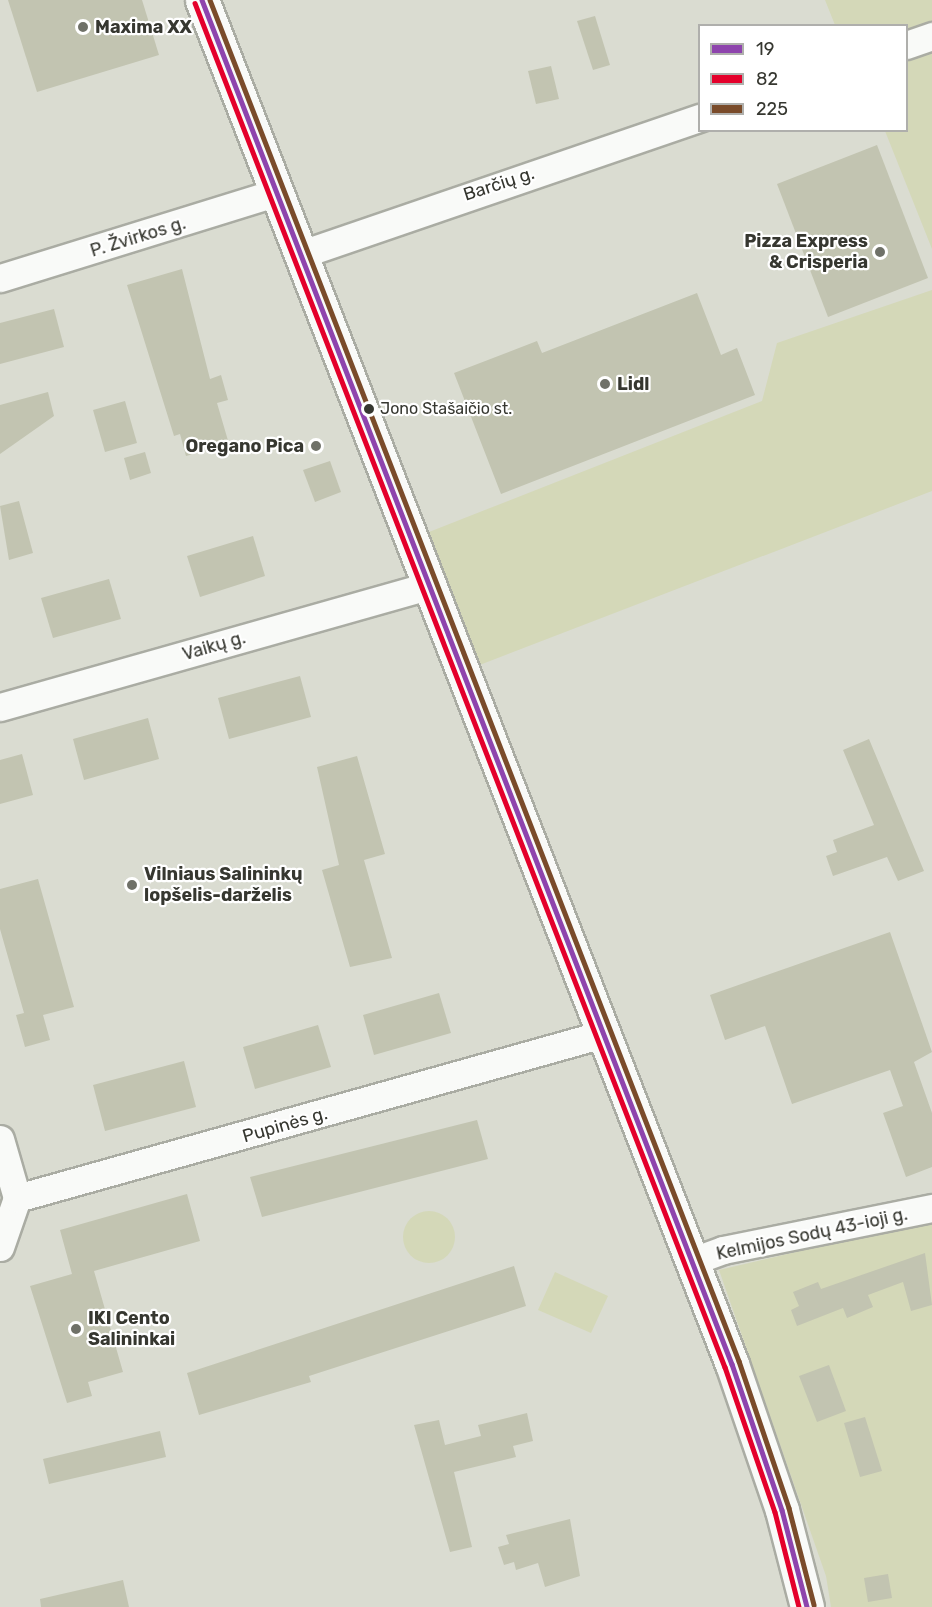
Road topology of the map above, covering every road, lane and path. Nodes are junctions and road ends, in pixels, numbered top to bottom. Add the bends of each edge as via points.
1 (202, 0) edge
2 (932, 36) edge
3 (908, 44) edge
4 (698, 118) edge
5 (275, 192) junction
6 (299, 255) junction
7 (0, 278) edge
8 (427, 586) junction
9 (0, 707) edge
10 (603, 1034) junction
11 (0, 1139) edge
12 (17, 1198) junction
13 (932, 1208) edge
14 (0, 1247) edge
15 (693, 1262) junction
16 (807, 1607) edge

1 - 5 main road
2 - 3 street
4 - 6 street, Barčių g.
5 - 6 main road
5 - 7 street, P. Žvirkos g.
6 - 8 main road
8 - 9 street, Vaikų g.
8 - 10 main road
10 - 12 street, Pupinės g.
10 - 15 main road
11 - 12 street
12 - 14 street
13 - 15 street, Kelmijos Sodų 43-ioji g. via 723,1250
15 - 16 main road via 768,1466

